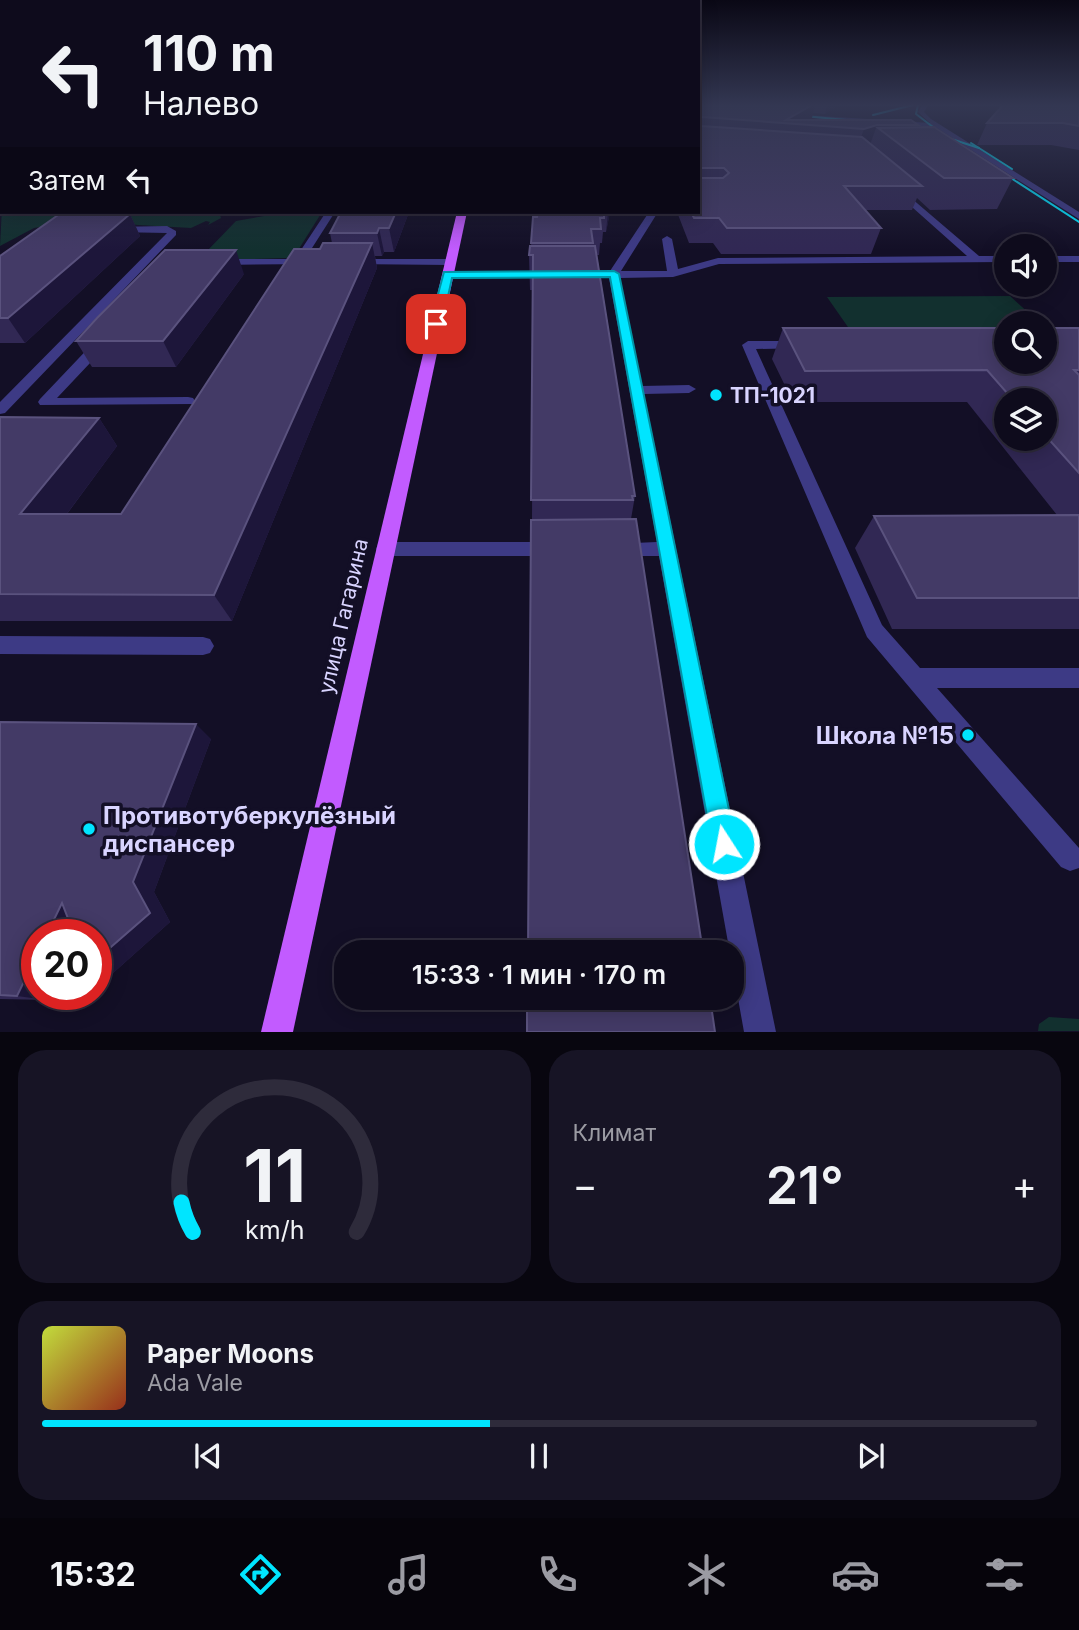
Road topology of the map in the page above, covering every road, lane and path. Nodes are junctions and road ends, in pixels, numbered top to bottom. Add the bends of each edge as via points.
1 (980, 153) edge
2 (887, 180) edge
3 (329, 214) edge
4 (462, 214) edge
5 (652, 214) edge
6 (1079, 216) edge
7 (98, 229) edge
8 (667, 239) dead end
9 (976, 259) junction
10 (994, 259) edge
11 (1057, 259) edge
12 (1079, 259) edge
13 (204, 262) edge
14 (298, 262) junction
15 (325, 262) edge
16 (339, 262) edge
17 (449, 268) junction
18 (614, 274) junction
19 (673, 274) junction
20 (111, 332) edge
21 (820, 345) edge
22 (689, 389) dead end
23 (637, 390) junction
24 (188, 401) dead end
25 (3, 404) edge
26 (386, 549) junction
27 (575, 549) edge
28 (601, 549) edge
29 (667, 549) junction
30 (0, 645) edge
31 (202, 646) dead end
32 (915, 678) junction
33 (1079, 678) edge
34 (1070, 858) dead end
35 (277, 1031) edge
36 (760, 1031) edge

1 - 6 street
2 - 9 street
3 - 14 street
4 - 17 main road, улица Гагарина
5 - 18 street
7 - 25 street via 167,229 173,233
8 - 19 street
9 - 10 street
9 - 19 street via 884,255 718,261
11 - 12 street
13 - 14 street
14 - 15 street
16 - 17 street
17 - 18 street
17 - 26 main road, улица Гагарина
18 - 19 street
18 - 23 street
20 - 24 street via 46,402
21 - 32 street via 748,345 874,631
22 - 23 street
23 - 29 street
26 - 27 street
26 - 35 main road, улица Гагарина
28 - 29 street
29 - 36 street
30 - 31 street
32 - 33 street
32 - 34 street

